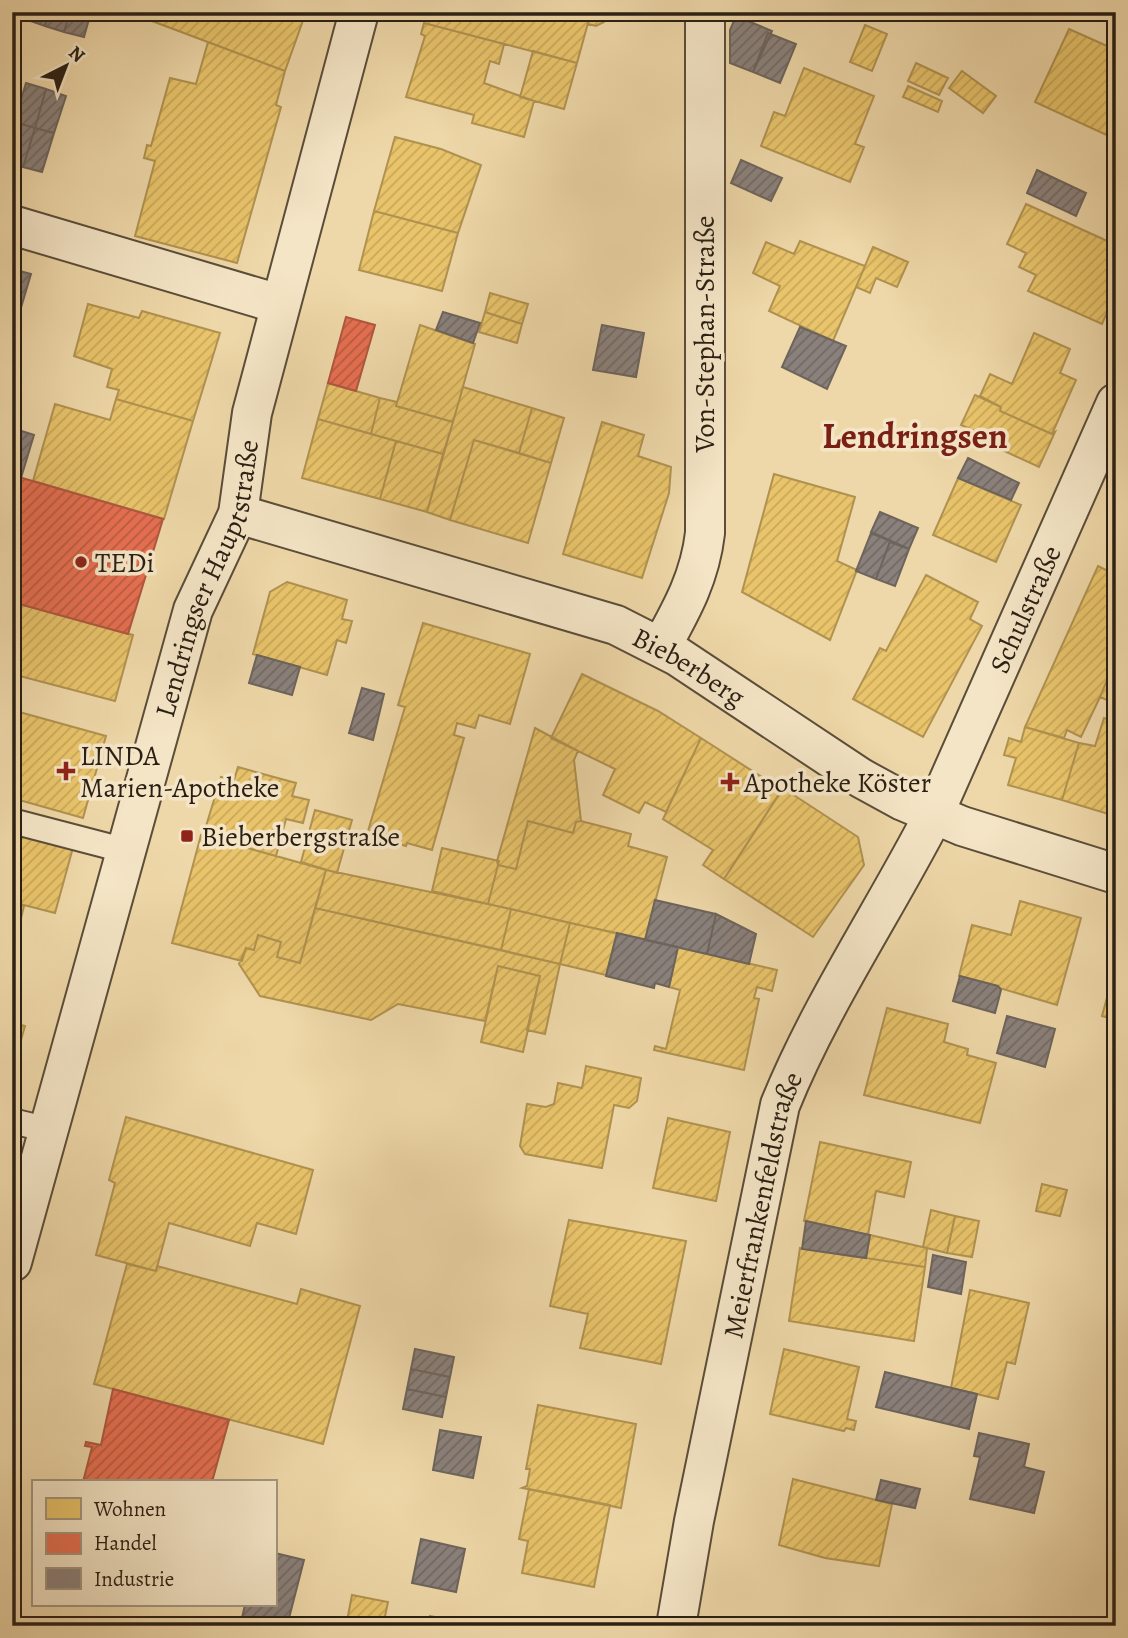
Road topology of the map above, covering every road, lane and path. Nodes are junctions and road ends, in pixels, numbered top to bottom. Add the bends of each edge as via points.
1 (359, 12) edge
2 (705, 12) edge
3 (12, 225) edge
4 (279, 304) junction
5 (1116, 403) edge
6 (238, 514) junction
7 (661, 647) junction
8 (933, 816) junction
9 (12, 821) edge
10 (127, 850) junction
11 (1116, 874) edge
12 (12, 1121) edge
13 (49, 1130) junction
14 (12, 1262) edge
15 (676, 1626) edge

1 - 4 street, Lendringser Hauptstraße
2 - 7 street, Von-Stephan-Straße via 705,533 690,595
3 - 4 street
4 - 6 street, Lendringser Hauptstraße via 252,413
5 - 8 street, Schulstraße
6 - 7 street, Bieberberg via 537,599 616,625
6 - 10 street, Lendringser Hauptstraße via 193,610
7 - 8 street, Bieberberg via 861,778
8 - 11 street, Bieberberg
8 - 15 street, Meierfrankenfeldstraße via 805,1044 780,1105
9 - 10 lane
10 - 13 street, Lendringser Hauptstraße
12 - 13 lane
13 - 14 street, Lendringser Hauptstraße

